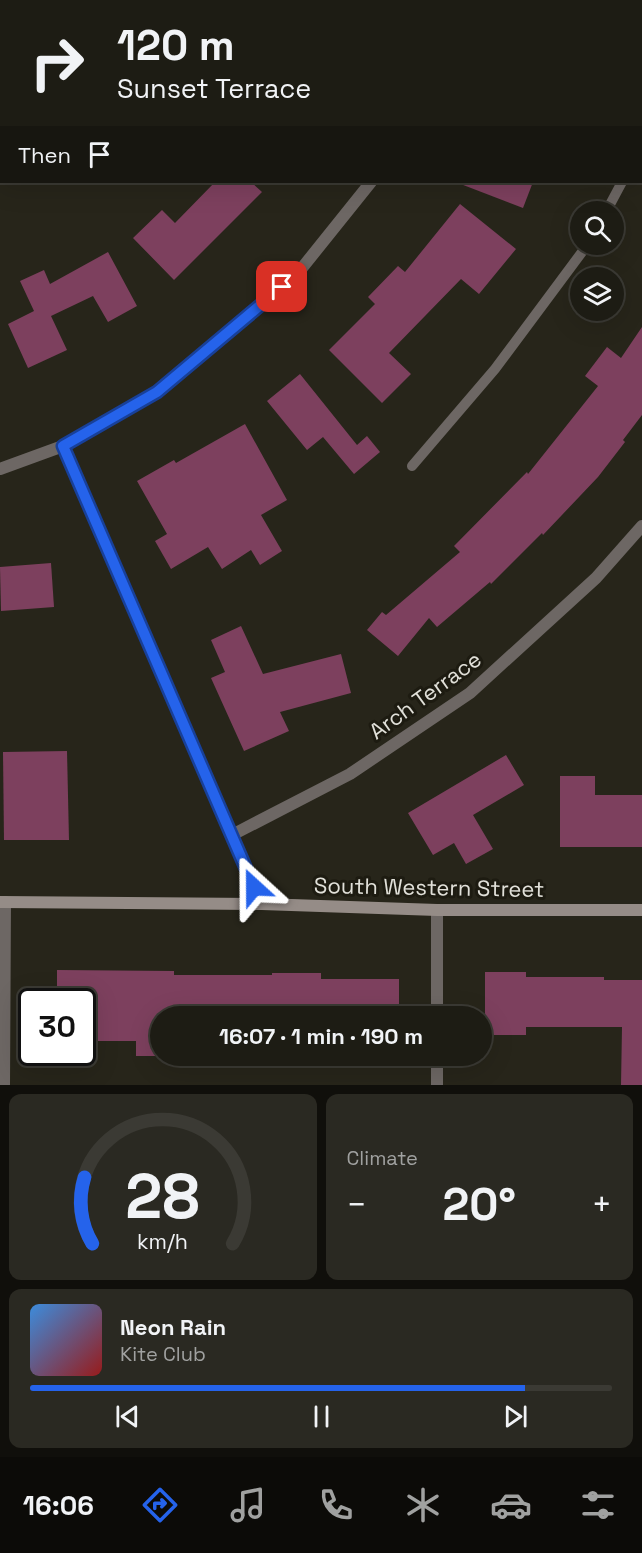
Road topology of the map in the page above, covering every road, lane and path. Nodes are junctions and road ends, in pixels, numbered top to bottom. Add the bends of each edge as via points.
1 (370, 183) edge
2 (621, 183) edge
3 (612, 201) edge
4 (580, 255) edge
5 (63, 446) junction
6 (412, 466) dead end
7 (0, 469) edge
8 (642, 526) edge
9 (232, 835) junction
10 (2, 902) edge
11 (261, 904) junction
12 (437, 910) junction
13 (642, 910) edge
14 (437, 1006) edge
15 (437, 1066) edge
16 (4, 1085) edge
17 (437, 1085) edge

1 - 5 street via 298,273 157,392
2 - 3 lane
4 - 6 lane via 495,369
5 - 7 street
5 - 9 street
8 - 9 street, Arch Terrace via 596,578 470,693 350,774
9 - 11 street
10 - 11 main road, South Western Street
10 - 16 street
11 - 12 main road, South Western Street
12 - 13 main road, South Western Street
12 - 14 street
15 - 17 street

